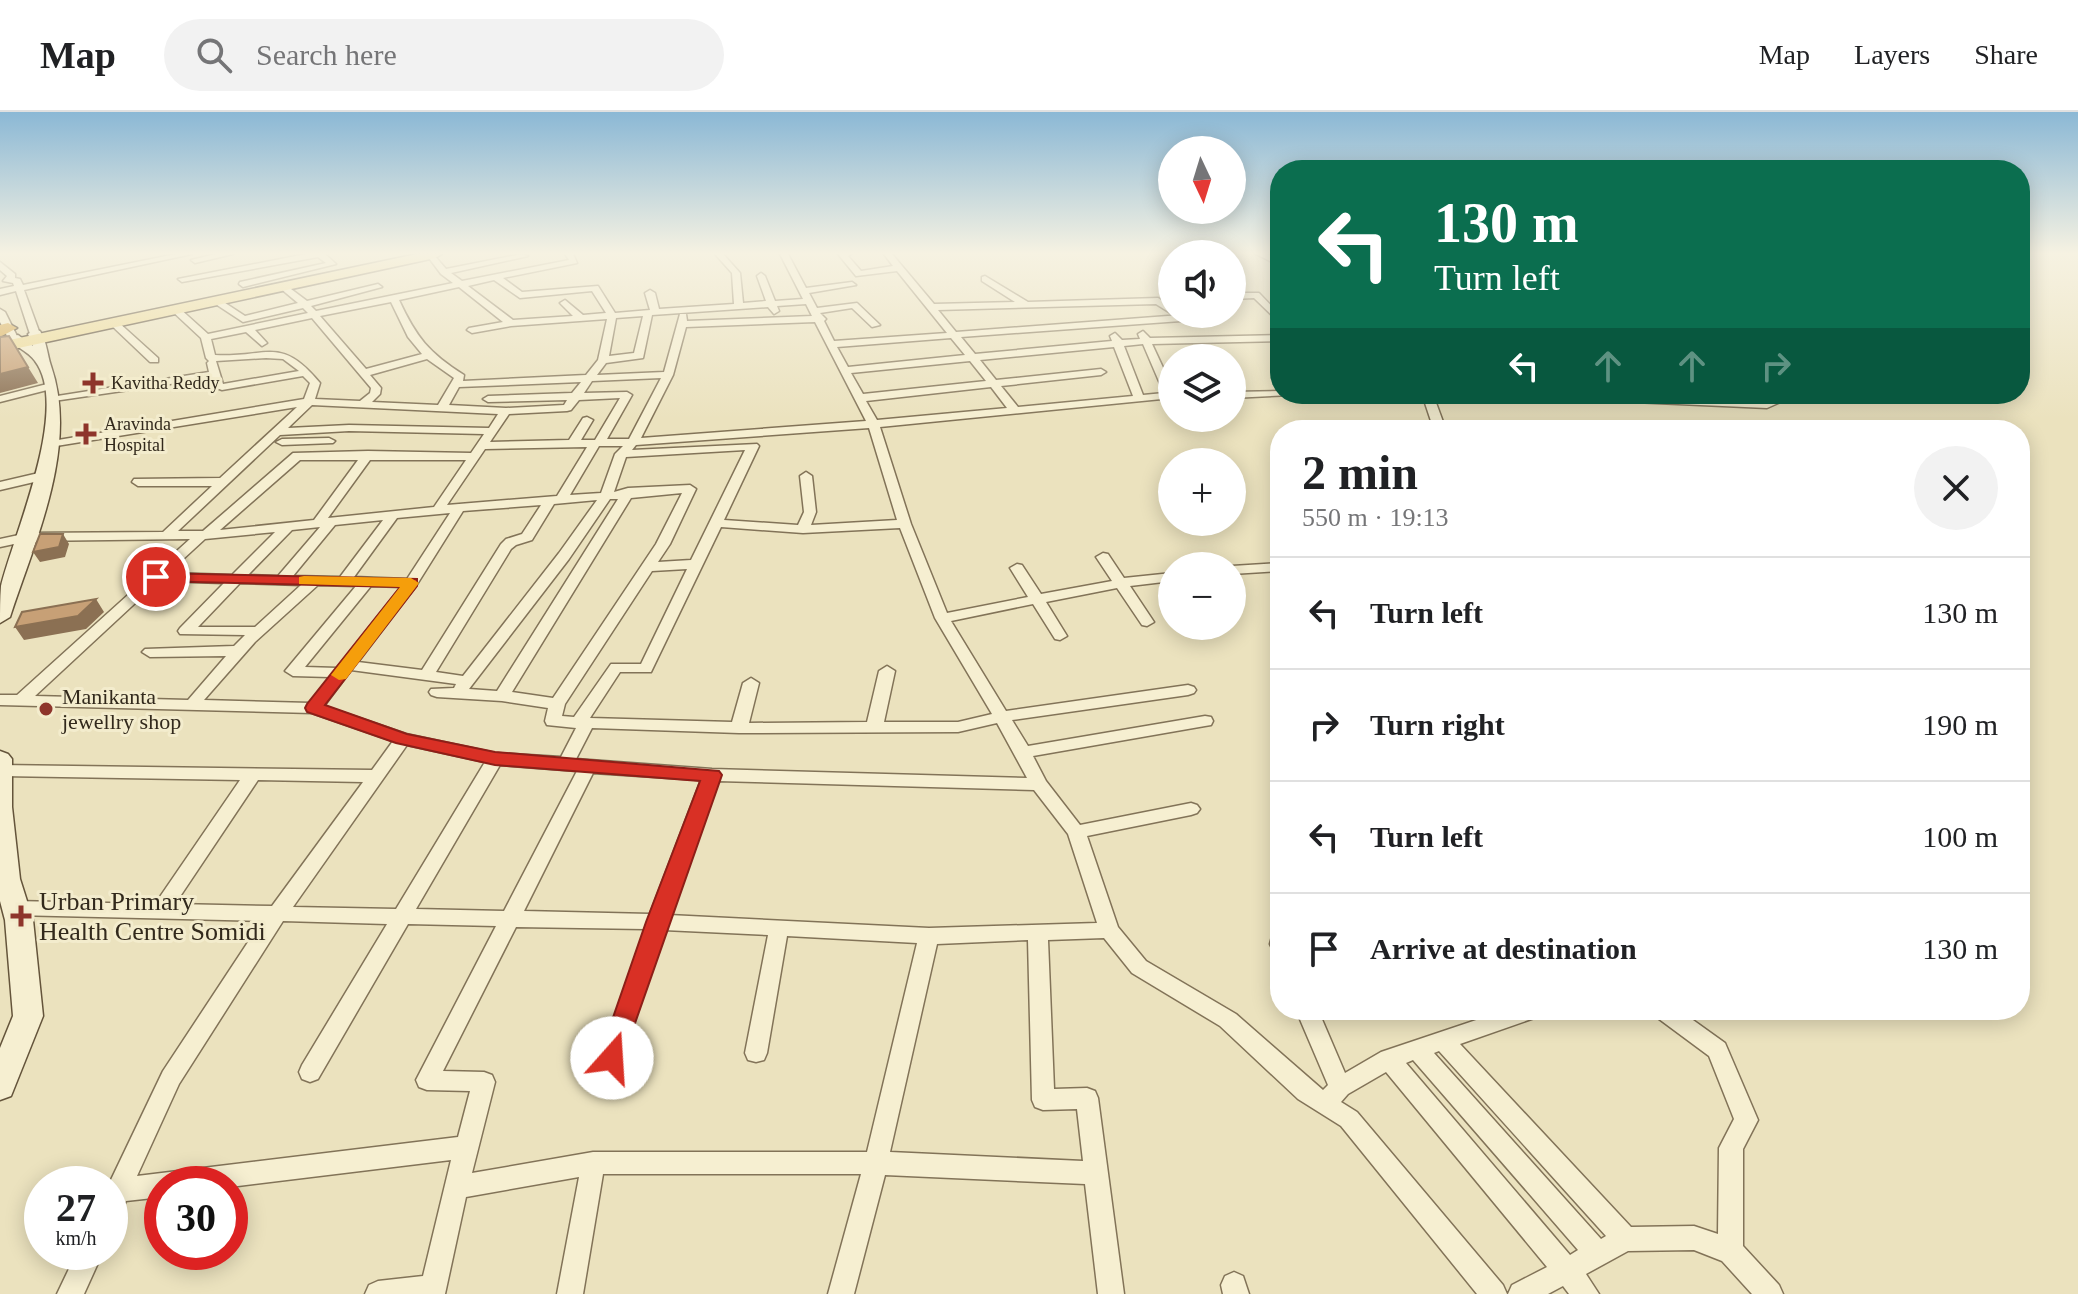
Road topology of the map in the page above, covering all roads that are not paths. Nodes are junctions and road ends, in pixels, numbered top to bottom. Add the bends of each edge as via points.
1 (25, 309) edge
2 (167, 309) edge
3 (175, 309) joint
4 (228, 309) edge
5 (281, 309) edge
6 (309, 309) edge
7 (343, 309) edge
8 (399, 309) edge
9 (493, 309) edge
10 (572, 309) edge
11 (608, 309) edge
12 (651, 309) edge
13 (704, 309) edge
14 (774, 309) edge
15 (805, 309) edge
16 (815, 309) edge
17 (858, 309) edge
18 (933, 309) edge
19 (1112, 309) edge
20 (1137, 309) edge
21 (683, 311) junction
22 (651, 313) junction
23 (314, 315) junction
24 (612, 316) junction
25 (1158, 317) edge
26 (581, 318) junction
27 (775, 321) junction
28 (1136, 321) junction
29 (114, 323) junction
30 (511, 323) junction
31 (1110, 323) junction
32 (682, 324) junction
33 (875, 325) dead end
34 (248, 328) junction
35 (1197, 328) edge
36 (472, 330) dead end
37 (954, 334) junction
38 (5, 335) edge
39 (36, 337) junction
40 (206, 337) junction
41 (1270, 338) edge
42 (1214, 339) junction
43 (1146, 341) junction
44 (262, 343) dead end
45 (1118, 343) junction
46 (833, 344) junction
47 (426, 356) junction
48 (973, 357) junction
49 (211, 358) junction
50 (42, 359) junction
51 (154, 360) dead end
52 (603, 360) junction
53 (1158, 367) edge
54 (846, 370) junction
55 (1101, 372) dead end
56 (305, 373) junction
57 (364, 373) junction
58 (214, 374) junction
59 (668, 375) junction
60 (589, 378) junction
61 (993, 382) junction
62 (457, 384) junction
63 (51, 393) junction
64 (1270, 394) edge
65 (1246, 395) edge
66 (1158, 396) edge
67 (573, 397) junction
68 (860, 398) junction
69 (1139, 398) junction
70 (0, 399) edge
71 (488, 399) dead end
72 (309, 402) junction
73 (365, 402) junction
74 (1745, 404) edge
75 (1772, 404) edge
76 (442, 407) junction
77 (1014, 409) junction
78 (506, 411) junction
79 (587, 420) dead end
80 (873, 424) junction
81 (492, 431) junction
82 (275, 432) junction
83 (329, 441) dead end
84 (265, 442) junction
85 (633, 442) junction
86 (573, 443) junction
87 (597, 443) junction
88 (50, 444) junction
89 (478, 452) junction
90 (621, 454) junction
91 (368, 455) junction
92 (43, 476) junction
93 (806, 476) dead end
94 (138, 482) dead end
95 (226, 482) junction
96 (0, 486) edge
97 (628, 492) junction
98 (606, 496) junction
99 (556, 500) junction
100 (459, 508) junction
101 (438, 510) junction
102 (393, 515) junction
103 (325, 522) junction
104 (717, 523) junction
105 (905, 524) junction
106 (287, 527) junction
107 (803, 529) junction
108 (168, 534) junction
109 (204, 535) junction
110 (28, 537) junction
111 (0, 543) edge
112 (1103, 557) dead end
113 (697, 564) junction
114 (648, 567) junction
115 (1017, 568) dead end
116 (1270, 568) edge
117 (1246, 569) edge
118 (156, 577) junction
119 (236, 579) junction
120 (1158, 579) edge
121 (282, 580) junction
122 (314, 581) junction
123 (344, 581) junction
124 (367, 582) junction
125 (411, 583) junction
126 (1121, 583) junction
127 (1037, 599) junction
128 (0, 617) edge
129 (942, 618) junction
130 (1147, 622) dead end
131 (256, 631) junction
132 (1060, 636) dead end
133 (237, 651) junction
134 (150, 652) dead end
135 (344, 669) junction
136 (887, 671) dead end
137 (425, 677) junction
138 (751, 683) dead end
139 (463, 687) junction
140 (1188, 690) dead end
141 (437, 692) dead end
142 (502, 696) junction
143 (0, 700) edge
144 (21, 700) junction
145 (557, 704) junction
146 (192, 705) junction
147 (314, 708) junction
148 (1000, 717) junction
149 (1205, 721) dead end
150 (583, 722) junction
151 (739, 728) junction
152 (874, 728) junction
153 (403, 739) junction
154 (1023, 752) junction
155 (495, 759) junction
156 (0, 763) edge
157 (566, 763) junction
158 (588, 767) junction
159 (253, 774) junction
160 (712, 775) junction
161 (375, 776) junction
162 (1039, 784) junction
163 (0, 807) edge
164 (1191, 809) dead end
165 (1076, 832) junction
166 (4, 880) edge
167 (160, 911) junction
168 (277, 914) junction
169 (11, 915) edge
170 (401, 918) junction
171 (512, 919) junction
172 (657, 922) junction
173 (779, 928) junction
174 (1109, 930) junction
175 (1038, 935) junction
176 (929, 936) junction
177 (1310, 1020) edge
178 (1505, 1020) edge
179 (1676, 1020) edge
180 (1445, 1042) junction
181 (1417, 1050) junction
182 (756, 1053) dead end
183 (1389, 1059) junction
184 (310, 1072) dead end
185 (603, 1085) dead end
186 (0, 1086) edge
187 (1333, 1095) junction
188 (466, 1147) junction
189 (593, 1163) junction
190 (876, 1163) junction
191 (128, 1169) edge
192 (1096, 1173) junction
193 (248, 1174) edge
194 (456, 1187) junction
195 (1626, 1239) junction
196 (1730, 1251) junction
197 (1598, 1254) junction
198 (81, 1270) edge
199 (1564, 1271) junction
200 (433, 1291) edge
201 (70, 1294) edge
202 (378, 1294) edge
203 (570, 1294) edge
204 (833, 1294) edge
205 (841, 1294) edge
206 (1111, 1294) edge
207 (1494, 1294) edge
208 (1521, 1294) edge
209 (1586, 1294) edge
210 (1770, 1294) edge

1 - 39 street
2 - 39 main road
3 - 29 main road
3 - 40 street
4 - 5 street via 243,319
6 - 23 street
7 - 23 street
8 - 47 street
9 - 30 street
10 - 26 street
11 - 24 street
12 - 22 street
13 - 21 street
14 - 27 street
15 - 27 street
16 - 46 street
17 - 33 street
18 - 37 street
19 - 31 street
20 - 28 street
21 - 22 street
21 - 32 street
22 - 24 street
22 - 52 street via 638,361
23 - 34 street
23 - 57 street
24 - 26 street
24 - 52 street
25 - 28 street
26 - 30 street
27 - 32 street
28 - 31 street
28 - 43 street
29 - 39 main road
29 - 51 street
30 - 36 street
31 - 37 street
31 - 45 street
32 - 59 street
34 - 40 street
34 - 44 street
35 - 42 street
37 - 46 street
37 - 48 street
38 - 39 main road
38 - 50 street
39 - 50 street
40 - 49 street
41 - 42 street
42 - 43 street
43 - 45 street
43 - 53 street
45 - 48 street
45 - 69 street
46 - 54 street
47 - 57 street
47 - 62 street via 460,377
48 - 54 street
48 - 61 street
49 - 56 street via 284,355
49 - 58 street
50 - 63 street
52 - 60 street
54 - 68 street
55 - 61 street
56 - 58 street via 222,387
56 - 72 street via 315,383
57 - 73 street via 376,388
58 - 63 street
59 - 60 street
59 - 85 street
60 - 62 street
60 - 67 street
61 - 68 street
61 - 77 street
62 - 76 street
63 - 70 street
63 - 88 street
64 - 65 street
66 - 69 street
67 - 71 street
67 - 78 street via 567,408
67 - 87 street via 627,395
68 - 80 street
69 - 77 street
72 - 73 street
72 - 82 street
72 - 88 street
73 - 76 street
74 - 75 street
76 - 78 street
77 - 80 street
78 - 81 street
79 - 86 street
80 - 85 street
80 - 105 street
81 - 82 street
81 - 89 street
82 - 84 street
83 - 84 street
84 - 95 street
85 - 87 street
85 - 90 street
86 - 87 street
86 - 89 street
87 - 99 street
88 - 92 street
89 - 91 street
89 - 101 street
90 - 98 street
90 - 104 street via 753,446
91 - 103 street
91 - 109 street via 297,456
92 - 96 street
92 - 110 street
93 - 107 street via 810,512
94 - 95 street
95 - 108 street
97 - 98 street
97 - 114 street via 690,489
97 - 142 street
98 - 99 street
98 - 139 street
99 - 100 street
99 - 137 street via 527,537 506,547
100 - 101 street
100 - 125 street
101 - 102 street
102 - 103 street
102 - 123 street
103 - 106 street
103 - 121 street
104 - 107 street
104 - 113 street
105 - 107 street
105 - 129 street
106 - 109 street
106 - 119 street
108 - 109 street
108 - 110 street
109 - 118 street
110 - 111 street
110 - 128 street
112 - 126 street
113 - 114 street
113 - 150 street via 646,669 616,667
114 - 145 street
115 - 127 street
116 - 117 street
118 - 119 street
118 - 144 street
119 - 121 street
119 - 131 street via 185,631
120 - 126 street
121 - 122 street
122 - 123 street
122 - 131 street
123 - 124 street
124 - 125 street
124 - 135 street via 293,671
125 - 135 street
126 - 127 street
126 - 130 street
127 - 129 street
127 - 132 street
129 - 148 street
131 - 133 street
133 - 134 street
133 - 146 street
135 - 137 street
135 - 147 street
136 - 152 street
137 - 139 street
138 - 151 street
139 - 141 street
139 - 142 street
140 - 148 street
142 - 145 street
143 - 144 street
144 - 146 street
145 - 150 street via 553,721
146 - 147 street
147 - 153 street
148 - 152 street via 958,727
148 - 154 street
149 - 154 street
150 - 151 street
150 - 157 street
151 - 152 street
153 - 155 street
153 - 161 street
154 - 162 street
155 - 157 street
155 - 170 street
156 - 159 street
156 - 163 street
157 - 158 street
158 - 160 street
158 - 171 street
159 - 161 street
159 - 167 street
160 - 162 street
160 - 172 street
161 - 168 street
162 - 165 street
163 - 166 street
164 - 165 street
165 - 174 street
166 - 169 street
167 - 168 street
167 - 169 street
168 - 170 street
168 - 191 street via 171,1078
169 - 186 street via 28,1016
170 - 171 street
170 - 184 street
171 - 172 street
171 - 188 street via 427,1080 484,1082
172 - 173 street
172 - 185 street
173 - 176 street
173 - 182 street
174 - 175 street
174 - 187 street via 1139,967 1228,1020 1306,1092
175 - 176 street
175 - 192 street via 1043,1100 1087,1098
176 - 190 street
177 - 187 street
178 - 180 street
179 - 196 street via 1717,1050 1746,1120 1731,1148
180 - 181 street
180 - 195 street
181 - 183 street
181 - 197 street
183 - 187 street
183 - 199 street
187 - 207 street
188 - 193 street
188 - 194 street
189 - 190 street
189 - 194 street
189 - 203 street
190 - 192 street
190 - 205 street
192 - 206 street
194 - 200 street
195 - 196 street via 1694,1238
195 - 197 street
196 - 210 street
197 - 199 street
198 - 201 street
199 - 208 street
199 - 209 street
200 - 202 street
204 - 205 street

